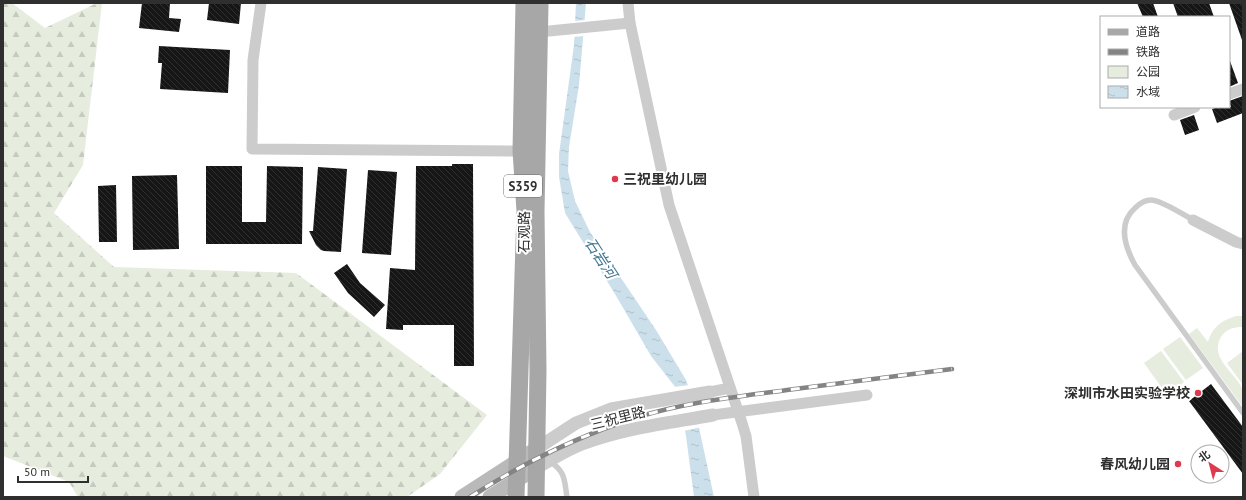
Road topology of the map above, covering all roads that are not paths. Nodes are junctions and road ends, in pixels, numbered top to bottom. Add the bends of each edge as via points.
1 (261, 3) edge
2 (524, 3) edge
3 (540, 3) edge
4 (628, 3) edge
5 (630, 23) junction
6 (539, 32) junction
7 (1243, 89) edge
8 (1230, 94) edge
9 (1192, 108) edge
10 (1174, 115) dead end
11 (521, 151) junction
12 (1193, 220) joint
13 (1243, 244) edge
14 (730, 388) junction
15 (705, 393) joint
16 (867, 395) dead end
17 (739, 412) junction
18 (1243, 413) edge
19 (709, 416) joint
20 (536, 449) junction
21 (517, 462) junction
22 (543, 465) junction
23 (517, 480) junction
24 (462, 497) edge
25 (490, 497) edge
26 (516, 497) edge
27 (536, 497) edge
28 (567, 497) edge
29 (754, 497) edge

1 - 11 street via 253,60 252,149
2 - 11 main road, 石观路 / S359
3 - 6 main road, 石观路
4 - 5 street
5 - 6 street
5 - 14 street via 669,205
6 - 20 main road, 石观路
7 - 8 street
9 - 10 street
11 - 21 main road, 石观路 / S359 via 525,211
12 - 13 street
12 - 18 lane via 1161,203 1145,201 1131,212 1126,221 1125,243 1135,265
14 - 15 street
14 - 17 street
15 - 20 street, 三祝里路 via 617,407 594,414
16 - 17 street
17 - 19 street
17 - 29 street via 746,436
19 - 22 street, 三祝里路 via 616,433 575,447
20 - 21 main road
20 - 22 main road, 石观路
21 - 23 main road, S359
21 - 24 main road
22 - 23 main road
22 - 27 main road, 石观路
22 - 28 lane via 560,470 563,474
23 - 25 main road
23 - 26 main road, S359

